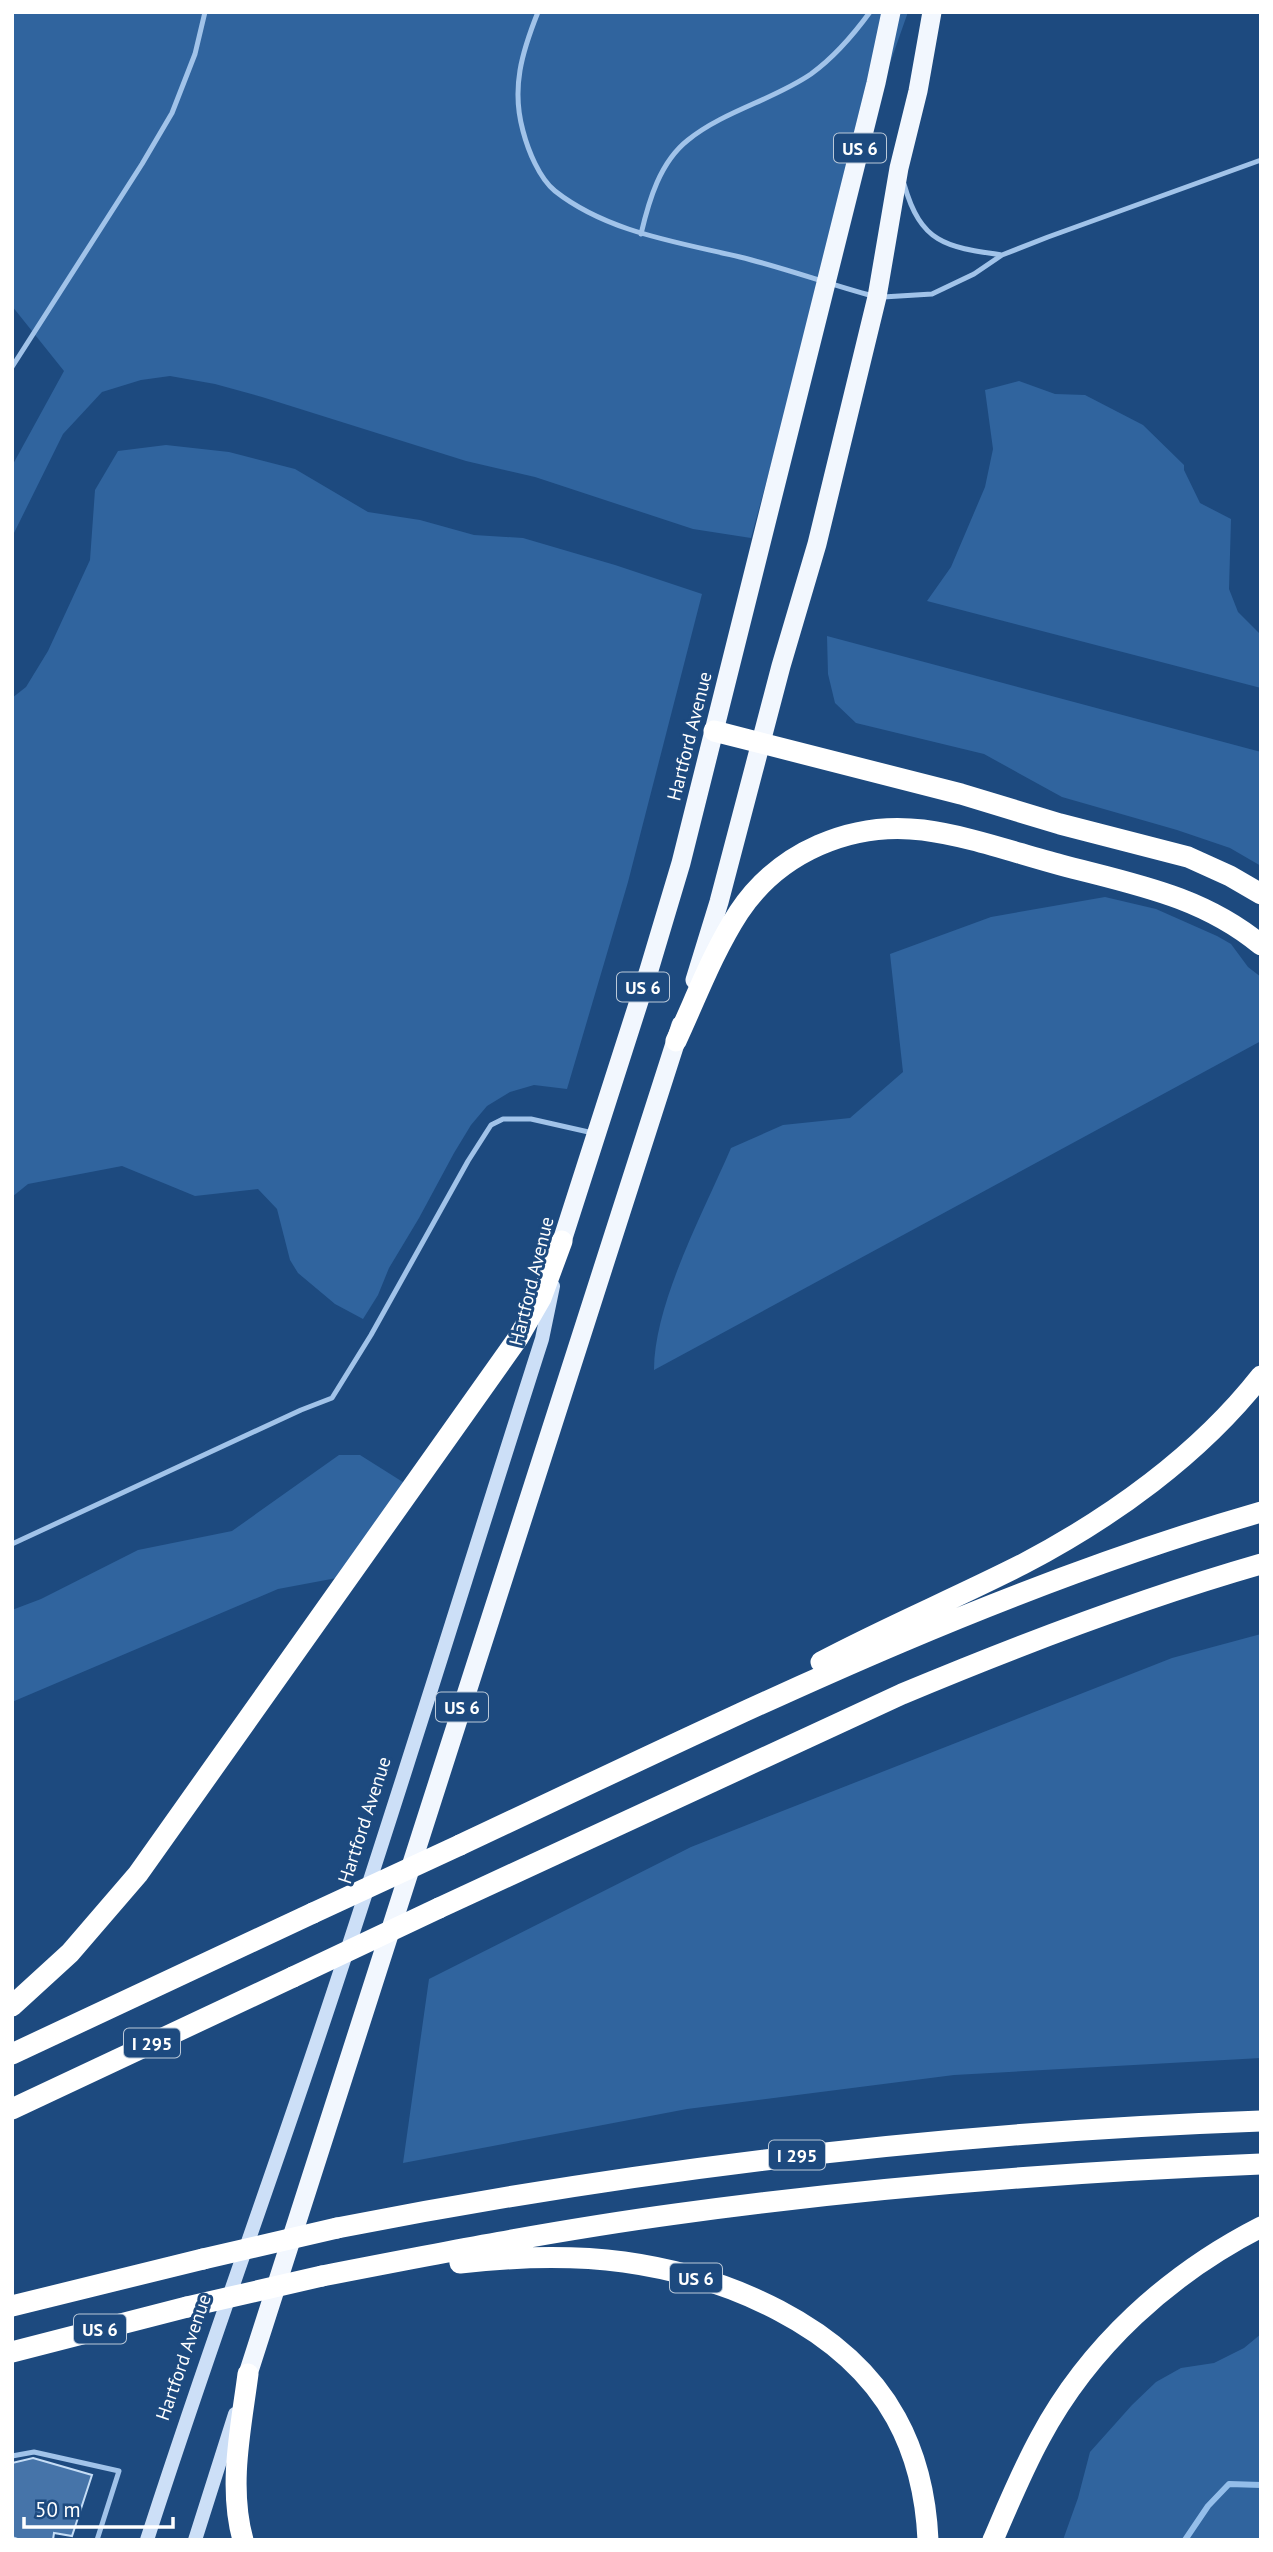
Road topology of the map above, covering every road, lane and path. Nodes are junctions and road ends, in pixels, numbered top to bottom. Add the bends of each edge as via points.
1 (205, 12) edge
2 (538, 12) edge
3 (870, 12) edge
4 (891, 12) edge
5 (932, 12) edge
6 (1261, 160) edge
7 (899, 168) junction
8 (641, 234) junction
9 (1002, 255) junction
10 (825, 283) junction
11 (877, 297) junction
12 (12, 367) edge
13 (714, 731) junction
14 (762, 743) junction
15 (1261, 894) edge
16 (1261, 945) edge
17 (676, 1041) junction
18 (596, 1133) junction
19 (562, 1241) junction
20 (1261, 1376) edge
21 (1261, 1512) edge
22 (12, 1544) edge
23 (1261, 1564) edge
24 (675, 1744) junction
25 (12, 2006) edge
26 (12, 2054) edge
27 (12, 2109) edge
28 (1261, 2121) edge
29 (1261, 2164) edge
30 (1261, 2227) edge
31 (322, 2276) junction
32 (12, 2306) edge
33 (12, 2351) edge
34 (247, 2374) junction
35 (12, 2456) edge
36 (97, 2540) edge
37 (147, 2540) edge
38 (195, 2540) edge
39 (243, 2540) edge
40 (928, 2540) edge
41 (993, 2540) edge

1 - 12 lane via 195,54 172,113
2 - 8 lane via 523,49 517,84 518,114 528,153 553,190 597,217
3 - 8 lane via 811,74 688,140 666,164
4 - 10 highway, Hartford Avenue / US 6
5 - 7 highway, US 6
6 - 9 lane
7 - 9 lane via 917,219 929,233 962,249
7 - 11 highway, US 6
8 - 10 lane
9 - 11 lane via 932,294
10 - 11 lane
10 - 13 highway, Hartford Avenue / US 6
11 - 14 highway, US 6 via 817,544
13 - 14 highway
13 - 18 highway, Hartford Avenue / US 6 via 668,906
14 - 15 highway via 1188,857
14 - 17 highway, US 6
16 - 17 highway via 1211,911 1157,890 944,834 904,829 863,832 807,850 761,885 728,930
17 - 34 highway, US 6
18 - 19 highway, Hartford Avenue / US 6
18 - 22 lane via 531,1119 503,1119 491,1125 332,1398
19 - 25 highway, US 6 via 541,1298 518,1338 138,1874 71,1953
19 - 37 main road, Hartford Avenue via 542,1339 401,1782
20 - 24 highway via 1172,1465 1080,1531 1023,1564 852,1646
21 - 24 highway via 967,1614
23 - 27 highway, I 295, bridge via 1108,1614 925,1684
24 - 26 highway, bridge
28 - 32 highway, I 295, bridge via 1062,2130 637,2175 337,2228
29 - 31 highway via 967,2181 773,2202 604,2225
30 - 41 highway via 1170,2284 1095,2356 1040,2436
31 - 33 highway, US 6, bridge
31 - 40 highway, US 6 via 514,2259 584,2259 695,2277 757,2301 838,2350 880,2393 920,2474
34 - 38 main road
34 - 39 highway via 236,2473 236,2508
35 - 36 lane via 34,2452 119,2471

